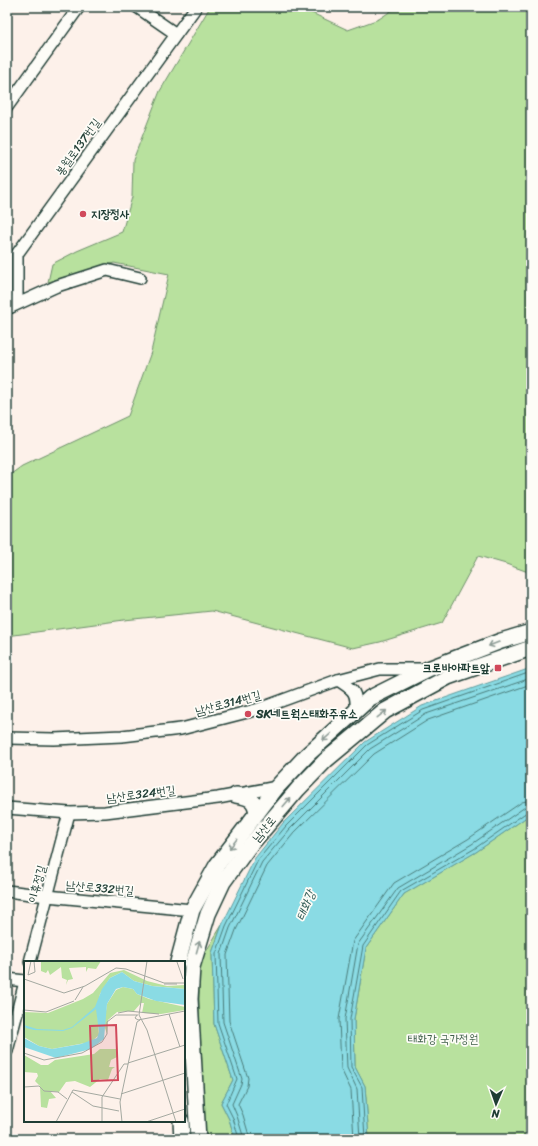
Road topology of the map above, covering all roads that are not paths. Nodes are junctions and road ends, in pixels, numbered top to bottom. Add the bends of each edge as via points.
1 (79, 7) edge
2 (137, 7) edge
3 (196, 7) edge
4 (176, 34) junction
5 (7, 107) edge
6 (140, 278) dead end
7 (9, 308) edge
8 (531, 632) edge
9 (531, 648) edge
10 (428, 669) junction
11 (448, 677) junction
12 (338, 680) junction
13 (356, 710) junction
14 (7, 738) edge
15 (277, 787) junction
16 (236, 794) junction
17 (7, 808) edge
18 (69, 813) junction
19 (257, 813) junction
20 (7, 891) edge
21 (47, 896) junction
22 (192, 910) junction
23 (30, 961) edge
24 (178, 961) edge
25 (7, 979) edge
26 (24, 981) edge
27 (24, 985) edge
28 (7, 1051) edge
29 (180, 1122) edge
30 (182, 1139) edge
31 (198, 1139) edge

1 - 5 street
2 - 4 street
3 - 4 street, 봉월로137번길
4 - 7 street, 봉월로137번길 via 17,254 17,297
6 - 7 street via 107,270 57,286
8 -> 10 main road, 남산로
9 - 11 main road, 남산로
10 - 11 street, 남산로314번길
10 - 12 street, 남산로314번길 via 380,669
10 - 13 main road, 남산로 via 370,698
31 -> 11 main road, 남산로 via 190,999 192,967 208,914 224,882 247,849 326,760 385,711
12 - 13 street via 354,692 357,700
12 - 14 street, 남산로314번길 via 259,709 181,729 122,736
13 -> 15 main road, 남산로
15 - 16 street, 남산로324번길
15 - 19 main road, 남산로
16 - 18 street, 남산로324번길 via 105,812
16 - 19 main road via 252,800
17 - 18 street, 남산로324번길
18 - 21 street, 이휴정길
19 -> 22 main road, 남산로 via 217,865
20 - 21 street, 남산로332번길
21 - 22 street, 남산로332번길
21 - 23 street, 이휴정길
22 - 24 main road, 남산로
25 - 26 street
27 - 28 street
29 - 30 main road

